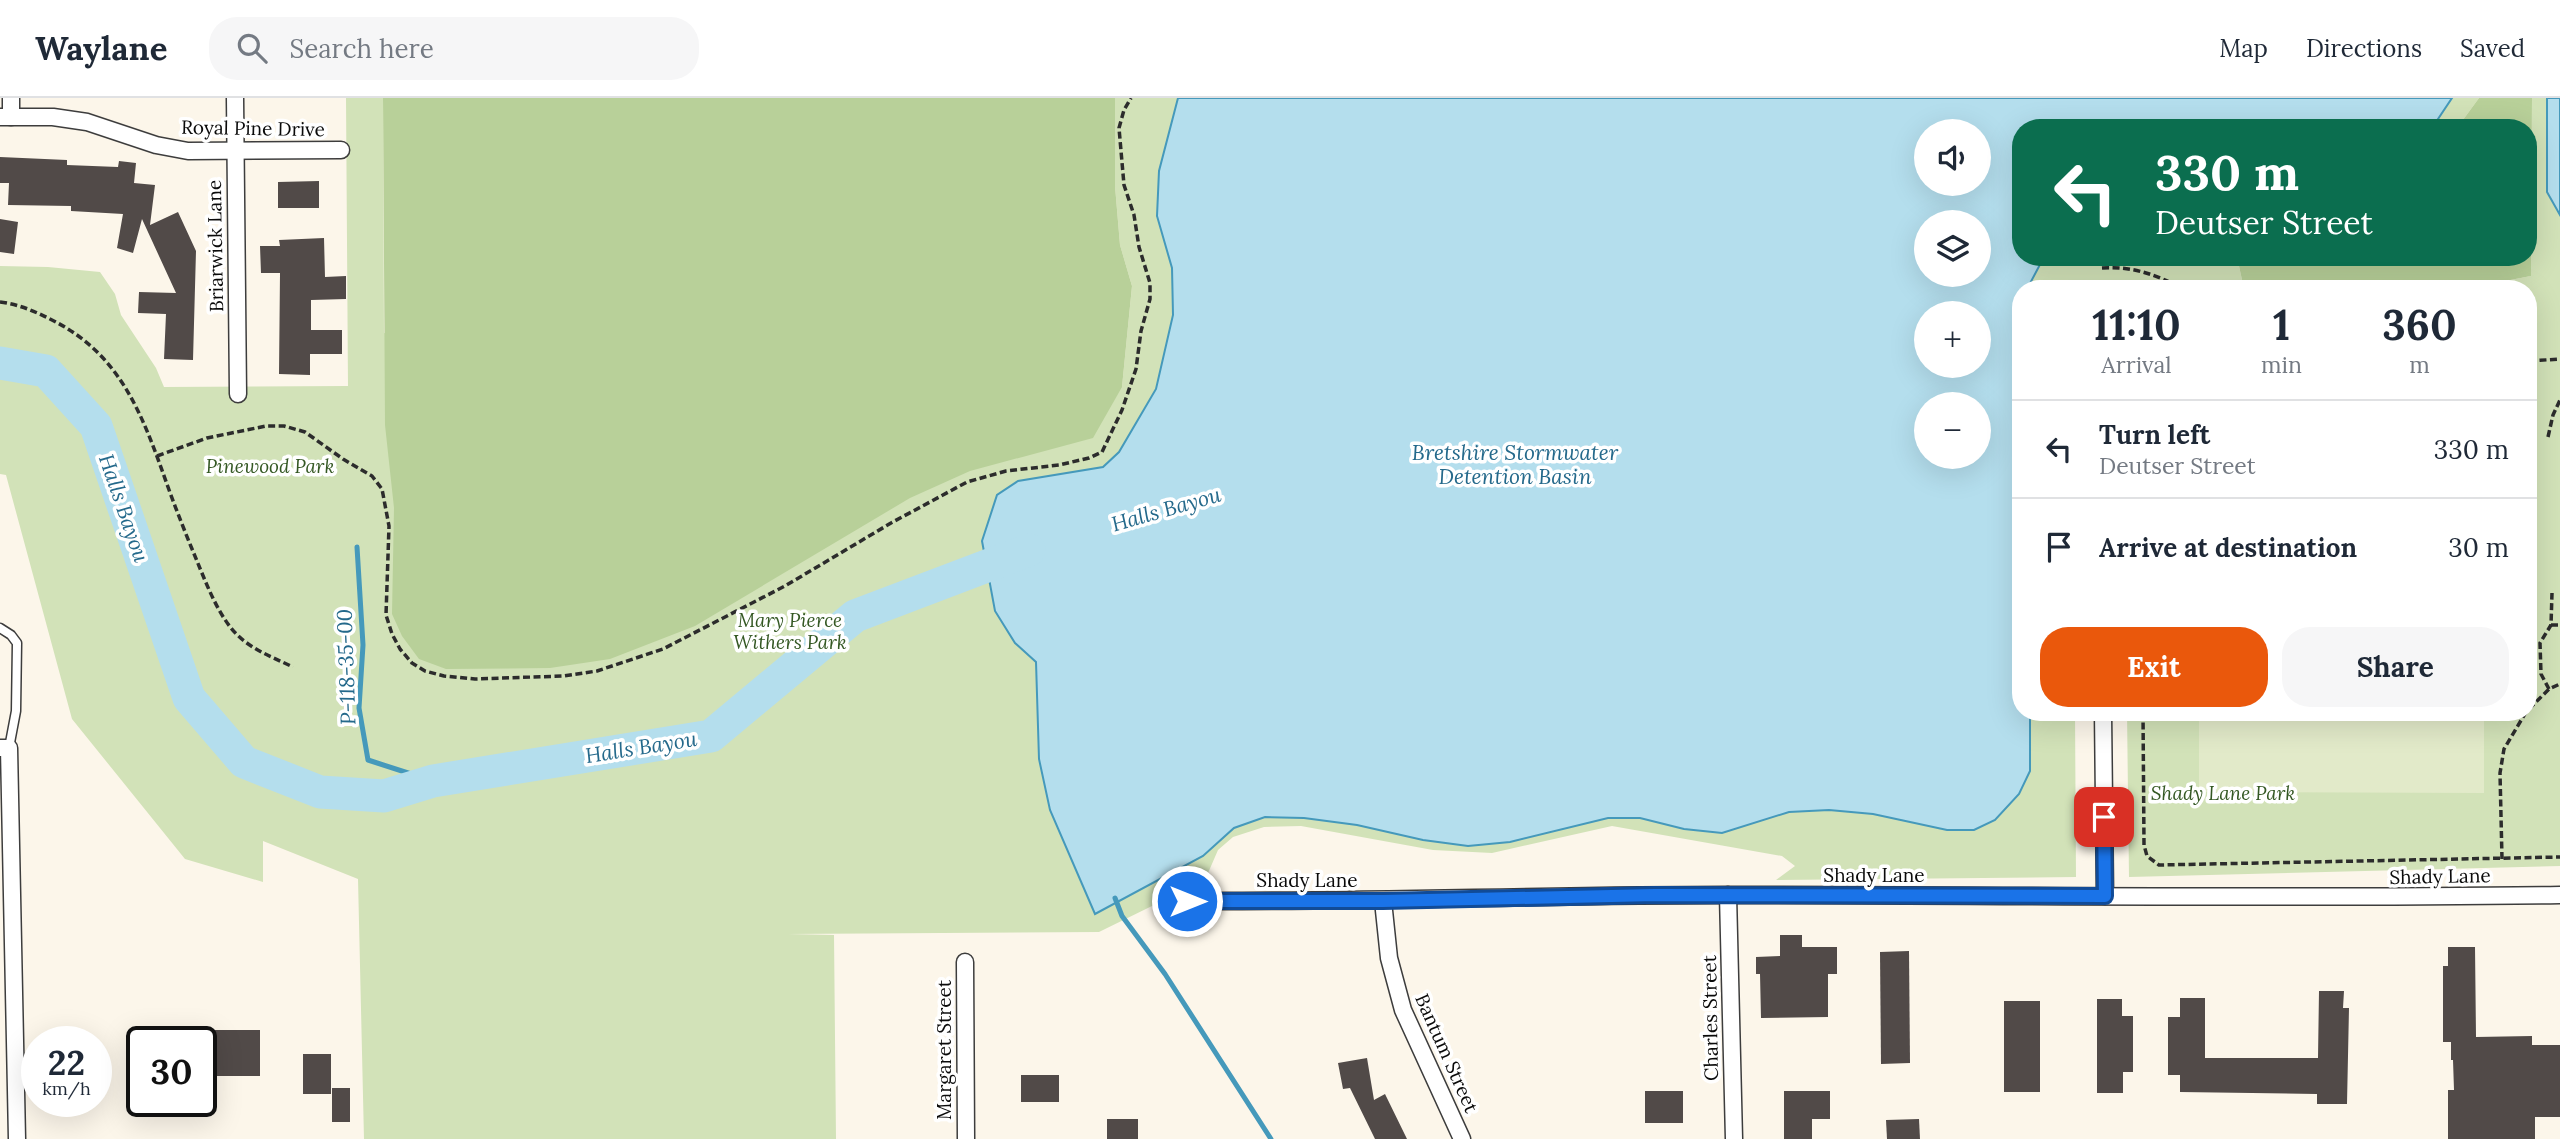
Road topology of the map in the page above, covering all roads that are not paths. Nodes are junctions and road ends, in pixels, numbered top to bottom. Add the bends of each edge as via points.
1 (11, 98) edge
2 (234, 98) edge
3 (6, 117) edge
4 (341, 150) dead end
5 (235, 153) junction
6 (237, 394) dead end
7 (0, 628) edge
8 (2103, 721) edge
9 (5, 748) edge
10 (1728, 895) junction
11 (2560, 895) edge
12 (2105, 896) junction
13 (1187, 901) dead end
14 (1383, 901) junction
15 (965, 961) dead end
16 (17, 1139) edge
17 (966, 1139) edge
18 (1462, 1139) edge
19 (1734, 1139) edge

1 - 3 street
2 - 5 street, Briarwick Lane
3 - 5 street, Royal Pine Drive via 87,121 188,152
4 - 5 street, Royal Pine Drive
5 - 6 street, Briarwick Lane
7 - 9 lane via 16,643 16,711
8 - 12 street
9 - 16 street
10 - 12 street, Shady Lane
10 - 14 street, Shady Lane
10 - 19 street, Charles Street
11 - 12 street, Shady Lane
13 - 14 street, Shady Lane
14 - 18 street, Bantum Street via 1389,958 1403,1010
15 - 17 street, Margaret Street

